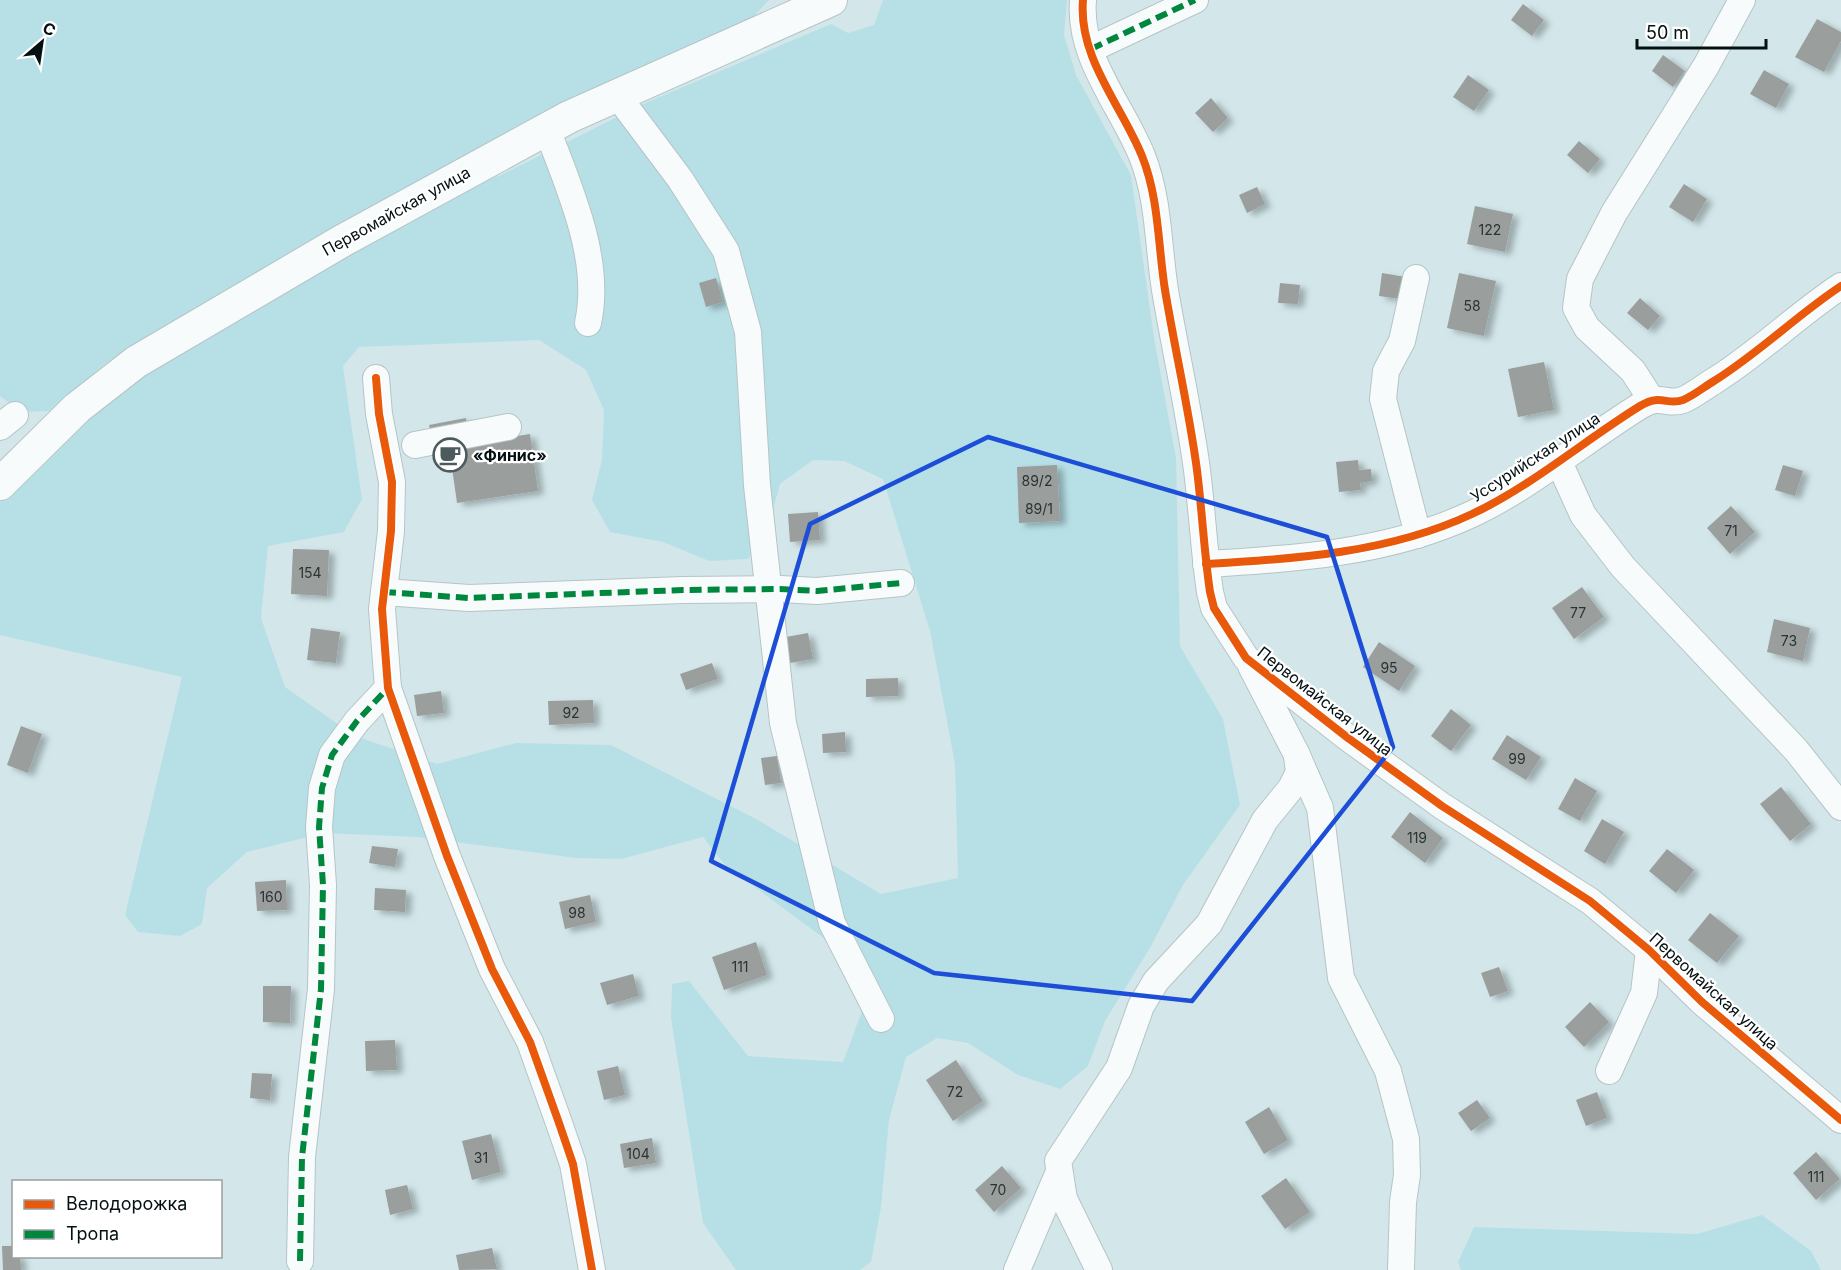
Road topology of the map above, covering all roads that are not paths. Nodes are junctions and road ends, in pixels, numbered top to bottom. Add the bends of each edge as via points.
1 (831, 0) edge
2 (1083, 0) edge
3 (1195, 0) edge
4 (1742, 0) edge
5 (1091, 49) junction
6 (618, 95) junction
7 (547, 129) junction
8 (1416, 278) dead end
9 (1841, 286) edge
10 (588, 323) dead end
11 (376, 378) dead end
12 (1651, 399) junction
13 (508, 427) dead end
14 (415, 445) dead end
15 (1558, 462) junction
16 (0, 484) edge
17 (1418, 535) junction
18 (1206, 564) junction
19 (901, 583) dead end
20 (769, 589) junction
21 (384, 592) junction
22 (1246, 658) junction
23 (388, 688) junction
24 (1296, 753) junction
25 (1841, 807) edge
26 (1649, 950) junction
27 (881, 1019) dead end
28 (1609, 1071) dead end
29 (1841, 1120) edge
30 (1058, 1174) junction
31 (300, 1260) dead end
32 (592, 1270) edge
33 (1017, 1270) edge
34 (1098, 1270) edge
35 (1401, 1270) edge

1 - 6 main road, Первомайская улица
2 - 5 street, Первомайская улица
3 - 5 street
4 - 12 street via 1706,66 1614,213 1580,279 1576,308 1587,328 1633,371
5 - 18 street, Первомайская улица via 1100,75 1143,156 1154,200 1197,471
6 - 7 main road, Первомайская улица
6 - 20 street via 726,250 748,332 757,485
7 - 10 street via 582,221 592,302
7 - 16 main road, Первомайская улица via 342,241 136,362 77,408
8 - 17 street via 1402,341 1386,371 1383,399
9 - 12 street via 1737,366 1681,401
11 - 21 street via 392,482 392,531
12 - 15 street, Уссурийская улица
13 - 14 street
15 - 17 street, Уссурийская улица via 1473,514
15 - 25 street via 1583,515 1623,567 1796,750
17 - 18 street, Уссурийская улица via 1291,559
18 - 22 street, Первомайская улица via 1215,608
19 - 20 street via 817,591
20 - 21 street via 469,598
20 - 27 street via 783,723 806,827 832,923
21 - 23 street
22 - 24 street, Первомайская улица
22 - 26 street, Первомайская улица via 1348,738 1481,832 1590,901
23 - 31 street via 332,755 322,788 321,989 302,1157
23 - 32 street via 451,867 492,969 530,1042 563,1134 573,1164
24 - 30 street via 1299,772 1291,788 1260,829 1209,924 1156,981 1141,1006 1119,1068 1058,1161
24 - 35 street, Первомайская улица via 1320,808 1341,978 1388,1071 1406,1139
26 - 28 street via 1644,993
26 - 29 street, Первомайская улица via 1702,1002
30 - 33 street
30 - 34 street via 1075,1225

